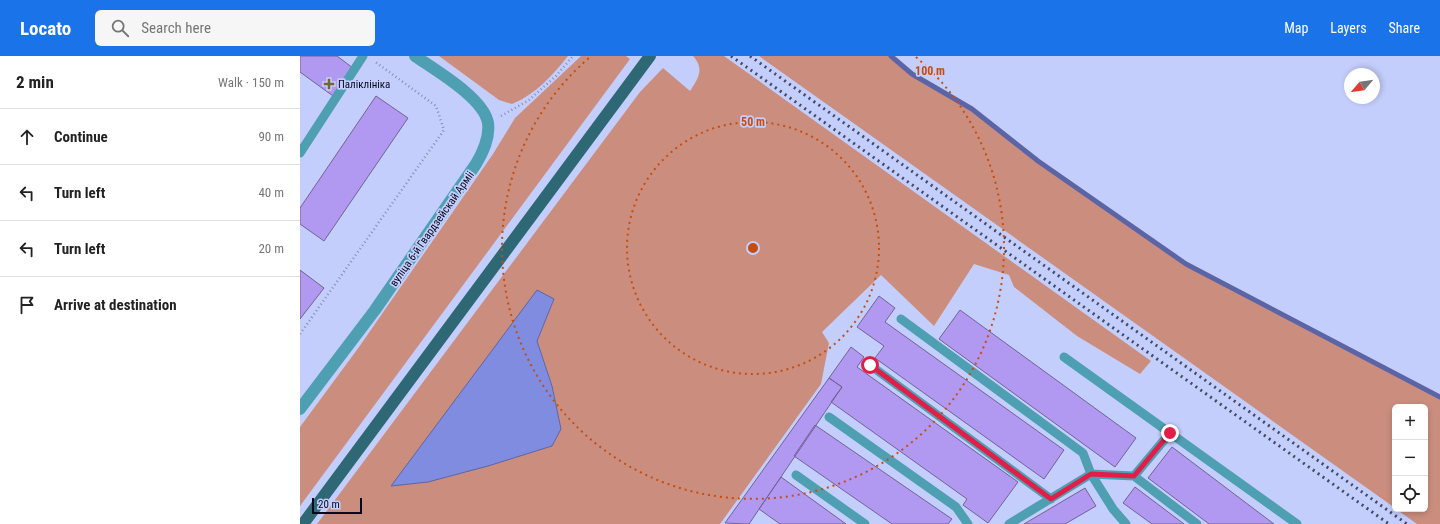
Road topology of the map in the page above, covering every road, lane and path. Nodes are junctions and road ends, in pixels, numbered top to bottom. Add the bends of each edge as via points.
1 (363, 56) edge
2 (415, 56) edge
3 (573, 56) edge
4 (650, 57) edge
5 (374, 61) dead end
6 (488, 123) junction
7 (300, 153) edge
8 (901, 319) dead end
9 (300, 334) edge
10 (1064, 357) dead end
11 (870, 365) dead end
12 (300, 409) edge
13 (829, 417) dead end
14 (1170, 433) junction
15 (1091, 474) junction
16 (796, 475) dead end
17 (1134, 476) junction
18 (1051, 499) junction
19 (303, 524) edge
20 (865, 524) edge
21 (968, 524) edge
22 (1009, 524) edge
23 (1126, 524) edge
24 (1197, 524) edge
25 (1297, 524) edge

1 - 7 lane
2 - 6 street via 466,93 480,107
3 - 6 path via 556,76 529,100
4 - 19 main road
5 - 9 path via 436,106 444,130
6 - 12 street, вуліца 6-й Гвардзейскай Арміі via 486,145 476,164 375,310
8 - 15 lane via 1083,453
10 - 14 lane
11 - 18 lane
13 - 21 lane via 956,507
14 - 17 lane
14 - 25 lane
15 - 17 lane
15 - 18 lane
15 - 23 lane
16 - 20 lane
17 - 24 lane
18 - 22 lane

